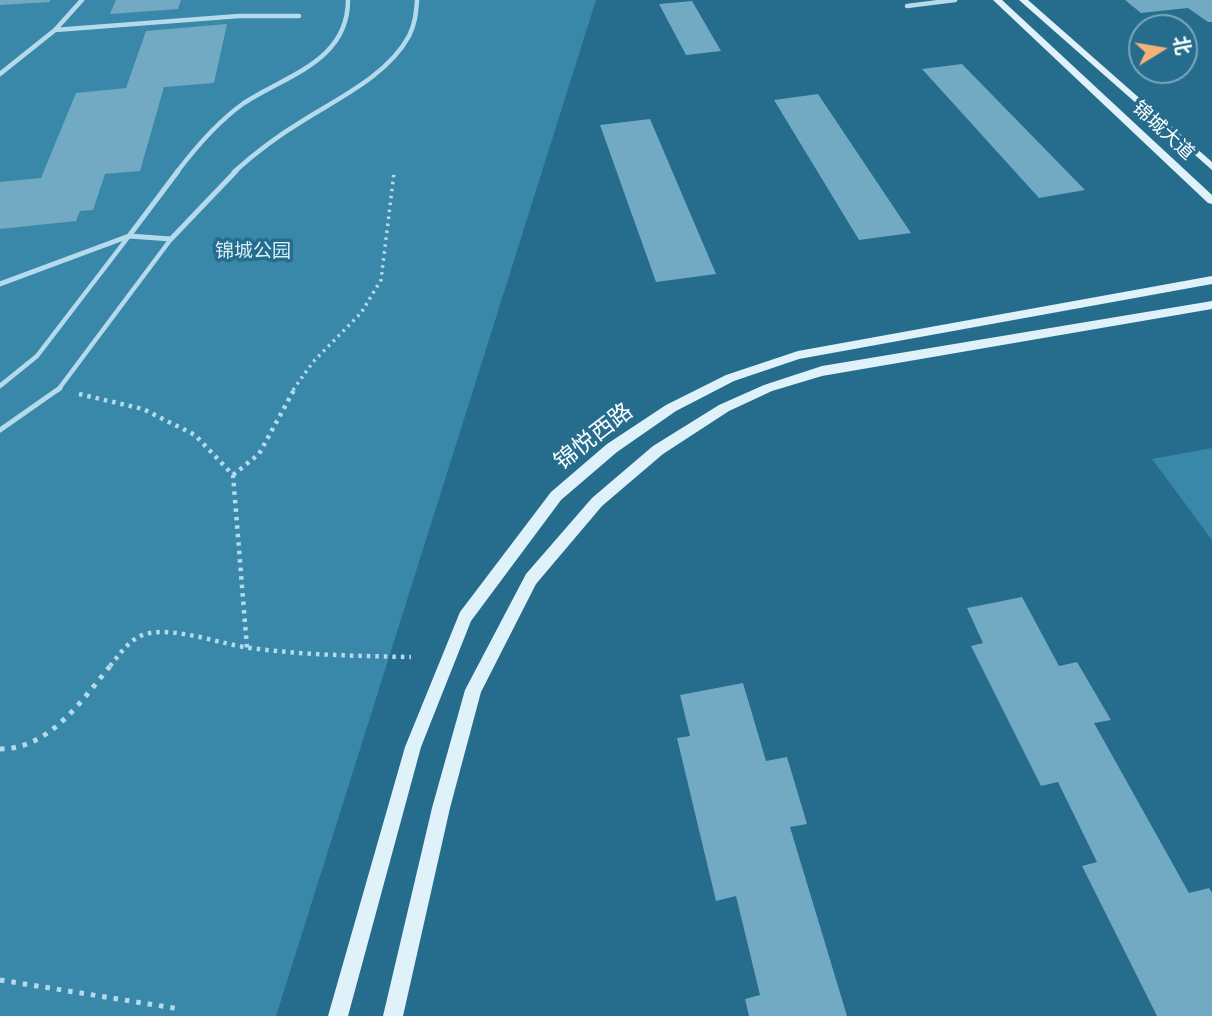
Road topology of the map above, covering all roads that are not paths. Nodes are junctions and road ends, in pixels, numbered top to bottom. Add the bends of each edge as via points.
1 (82, 0) edge
2 (348, 0) edge
3 (417, 0) edge
4 (955, 0) edge
5 (997, 0) edge
6 (1023, 0) edge
7 (907, 6) dead end
8 (299, 16) dead end
9 (55, 30) junction
10 (0, 74) edge
11 (1212, 167) edge
12 (1212, 201) edge
13 (129, 236) junction
14 (171, 239) junction
15 (1212, 280) edge
16 (0, 284) edge
17 (1212, 305) edge
18 (0, 386) edge
19 (0, 430) edge
20 (338, 1016) edge
21 (393, 1016) edge

1 - 9 street
2 - 13 street via 348,17 338,39 315,63 243,104 202,139
3 - 14 street via 407,42 362,84 299,122 238,169
4 - 7 street
5 - 12 street, 锦城大道
6 - 11 street, 锦城大道
8 - 9 street
9 - 10 street
13 - 14 street
13 - 16 street
13 - 18 lane via 37,356
14 - 19 lane via 59,389
15 - 20 street, 锦悦西路 via 798,355 730,378 671,408 612,448 556,495 465,617 412,747
17 - 21 street via 822,371 768,388 724,408 658,450 597,502 531,579 473,690 440,808

